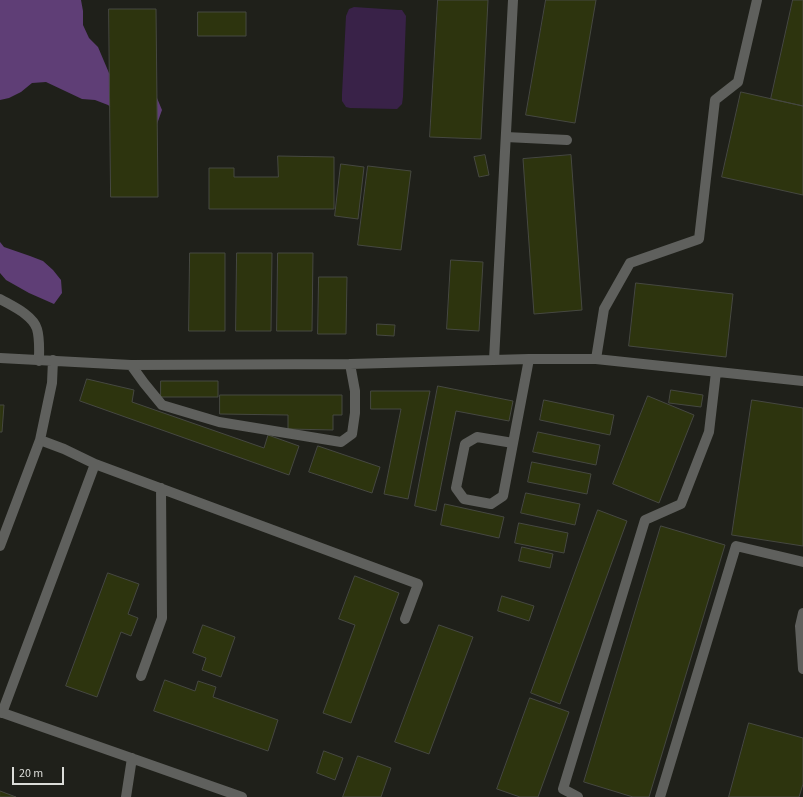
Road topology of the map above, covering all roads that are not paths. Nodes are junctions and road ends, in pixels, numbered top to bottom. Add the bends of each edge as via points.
1 (513, 0) edge
2 (757, 0) edge
3 (506, 137) junction
4 (567, 140) dead end
5 (0, 299) edge
6 (0, 358) edge
7 (529, 359) junction
8 (596, 359) junction
9 (53, 360) junction
10 (494, 360) junction
11 (39, 361) junction
12 (350, 364) junction
13 (131, 365) junction
14 (716, 372) junction
15 (803, 382) edge
16 (40, 440) junction
17 (513, 443) junction
18 (95, 464) junction
19 (161, 488) junction
20 (0, 546) edge
21 (803, 562) edge
22 (803, 613) edge
23 (405, 619) dead end
24 (803, 669) edge
25 (141, 676) dead end
26 (1, 712) edge
27 (132, 758) junction
28 (126, 797) edge
29 (242, 797) edge
30 (578, 797) edge
31 (660, 797) edge

1 - 3 street
2 - 8 street via 738,82 715,100 699,239 630,263 604,310
3 - 4 street
3 - 10 street
5 - 11 street via 28,316 37,327
6 - 11 street
7 - 8 street
7 - 10 street
7 - 17 street
8 - 14 street
9 - 11 street
9 - 13 street
9 - 16 street via 52,384
10 - 12 street
12 - 13 street
12 - 13 street via 355,413 352,434 341,442 219,422 162,405
14 - 15 street
14 - 30 street via 709,432 681,504 645,520 562,790
16 - 18 street
16 - 20 street
17 - 17 street via 503,496 491,504 464,499 456,488 464,444 477,436
18 - 19 street
18 - 26 street
19 - 23 street via 418,584
19 - 25 street via 162,618
21 - 31 street via 736,546
22 - 24 street via 800,626
26 - 27 street
27 - 28 street
27 - 29 street

